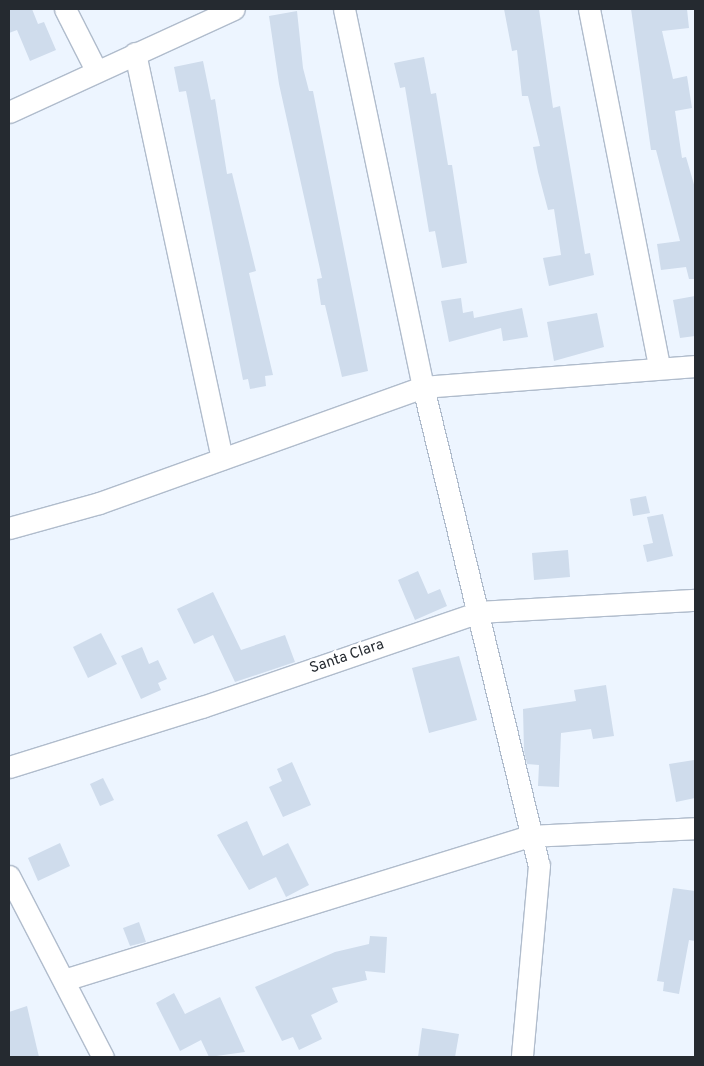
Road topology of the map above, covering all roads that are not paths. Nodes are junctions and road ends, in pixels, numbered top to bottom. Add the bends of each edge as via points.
1 (65, 9) edge
2 (234, 9) edge
3 (344, 9) edge
4 (589, 9) edge
5 (135, 53) junction
6 (96, 70) junction
7 (9, 112) edge
8 (695, 366) edge
9 (659, 367) junction
10 (423, 387) junction
11 (222, 459) junction
12 (9, 528) edge
13 (695, 600) edge
14 (479, 612) junction
15 (9, 767) edge
16 (695, 828) edge
17 (528, 836) junction
18 (9, 876) edge
19 (64, 980) junction
20 (103, 1057) edge
21 (522, 1057) edge

1 - 6 street
2 - 5 street
3 - 10 street
4 - 9 street
5 - 6 street
5 - 11 street
6 - 7 street
8 - 9 street
9 - 10 street
10 - 11 street
10 - 14 street
11 - 12 street via 99,503
13 - 14 street, Santa Clara
14 - 15 street, Santa Clara via 202,708
14 - 17 street
16 - 17 street
17 - 19 street
17 - 21 street via 539,865
18 - 19 street
19 - 20 street

